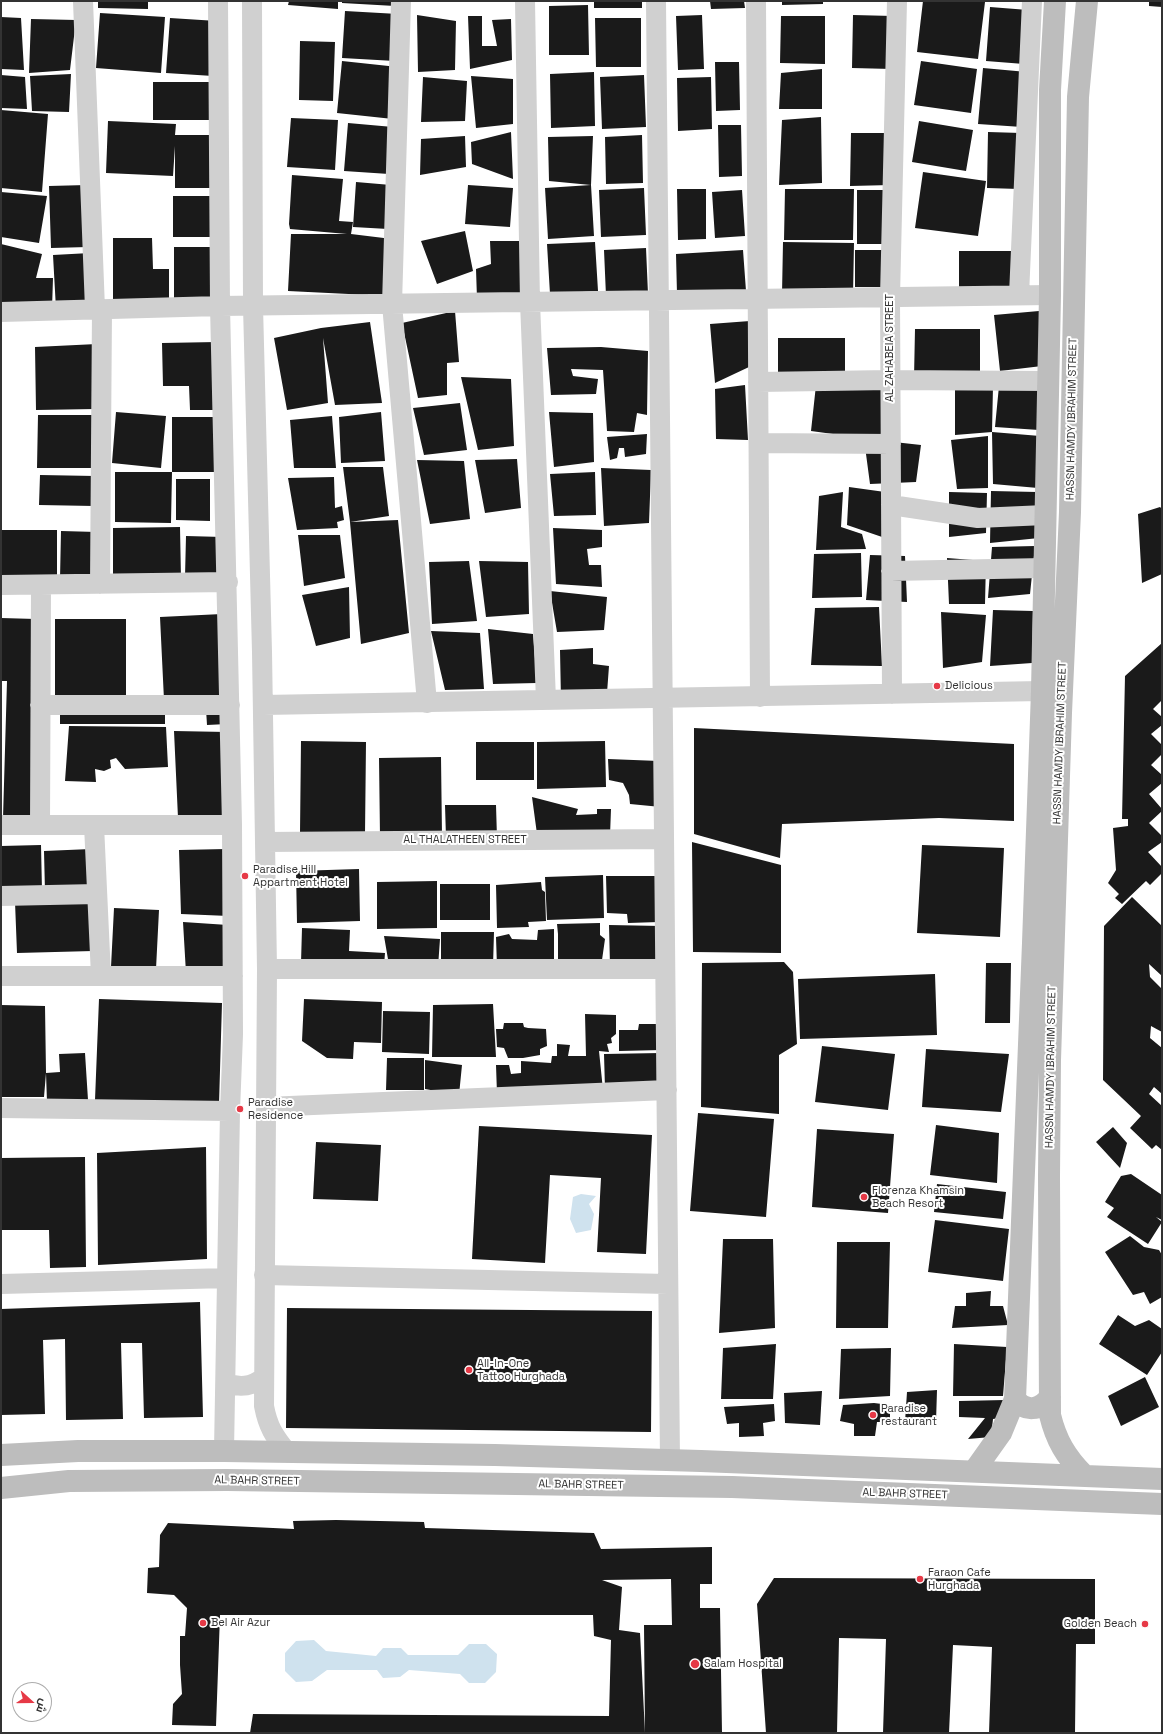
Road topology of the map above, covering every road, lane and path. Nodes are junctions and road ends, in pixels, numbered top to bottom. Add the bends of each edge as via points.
1 (83, 1) edge
2 (218, 1) edge
3 (252, 1) edge
4 (401, 1) edge
5 (525, 1) edge
6 (656, 1) edge
7 (756, 1) edge
8 (897, 1) edge
9 (1032, 1) edge
10 (1055, 1) edge
11 (1087, 1) edge
12 (1019, 295) junction
13 (1050, 295) junction
14 (890, 296) junction
15 (758, 299) junction
16 (658, 300) junction
17 (530, 302) junction
18 (392, 304) junction
19 (220, 306) junction
20 (253, 306) junction
21 (98, 309) junction
22 (1, 312) edge
23 (890, 380) junction
24 (1048, 381) junction
25 (758, 382) junction
26 (759, 443) junction
27 (891, 444) junction
28 (891, 505) junction
29 (1045, 515) junction
30 (1044, 568) junction
31 (891, 572) junction
32 (228, 582) junction
33 (41, 584) junction
34 (100, 584) junction
35 (1, 585) edge
36 (229, 651) junction
37 (262, 652) junction
38 (1042, 691) junction
39 (892, 694) junction
40 (760, 697) junction
41 (663, 698) junction
42 (546, 700) junction
43 (427, 702) junction
44 (40, 705) junction
45 (230, 705) junction
46 (263, 705) junction
47 (1, 825) edge
48 (40, 825) junction
49 (94, 825) junction
50 (232, 825) junction
51 (664, 839) junction
52 (265, 842) junction
53 (97, 894) junction
54 (1, 896) edge
55 (267, 969) junction
56 (665, 969) junction
57 (1, 976) edge
58 (101, 976) junction
59 (233, 976) junction
60 (233, 1034) junction
61 (266, 1035) junction
62 (666, 1090) junction
63 (266, 1107) junction
64 (1, 1108) edge
65 (230, 1111) junction
66 (264, 1275) junction
67 (227, 1278) junction
68 (1, 1284) edge
69 (668, 1284) junction
70 (263, 1378) junction
71 (226, 1383) junction
72 (1050, 1397) junction
73 (1015, 1399) junction
74 (224, 1451) junction
75 (287, 1452) junction
76 (1, 1455) edge
77 (670, 1460) junction
78 (974, 1471) junction
79 (1084, 1475) junction
80 (1162, 1479) edge
81 (1, 1488) edge
82 (1162, 1504) edge

1 - 21 street
2 - 19 street
3 - 20 street
4 - 18 street
5 - 17 street
6 - 16 street
7 - 15 street
8 - 14 street, AL ZAHABEIA STREET
9 - 12 street
10 - 13 main road, HASSN HAMDY IBRAHIM STREET via 1050,90
11 - 72 main road, HASSN HAMDY IBRAHIM STREET via 1078,97 1070,512 1060,720 1050,1060
12 - 13 street
12 - 14 street
13 - 24 main road, HASSN HAMDY IBRAHIM STREET
14 - 15 street
14 - 23 street, AL ZAHABEIA STREET
15 - 16 street
15 - 25 street
16 - 17 street
16 - 41 street
17 - 18 street
17 - 42 street
18 - 20 street
18 - 43 street
19 - 20 street
19 - 21 street
19 - 32 street
20 - 37 street
21 - 22 street
21 - 34 street
23 - 24 street
23 - 25 street
23 - 27 street, AL ZAHABEIA STREET
24 - 29 main road, HASSN HAMDY IBRAHIM STREET
25 - 26 street
26 - 27 street
26 - 40 street
27 - 28 street, AL ZAHABEIA STREET
28 - 29 street via 978,518
28 - 31 street, AL ZAHABEIA STREET
29 - 30 main road, HASSN HAMDY IBRAHIM STREET
30 - 31 street
30 - 38 main road, HASSN HAMDY IBRAHIM STREET
31 - 39 street, AL ZAHABEIA STREET
32 - 34 street
32 - 36 street
33 - 34 street
33 - 35 street
33 - 44 street
36 - 37 street
36 - 45 street
37 - 46 street
38 - 39 street
38 - 73 main road, HASSN HAMDY IBRAHIM STREET
39 - 40 street
40 - 41 street
41 - 42 street
41 - 51 street
42 - 43 street
43 - 46 street
44 - 45 street
44 - 48 street
45 - 50 street
46 - 52 street
47 - 48 street
48 - 49 street
49 - 50 street
49 - 53 street
50 - 59 street
51 - 52 street, AL THALATHEEN STREET
51 - 56 street
52 - 55 street
53 - 54 street
53 - 58 street
55 - 56 street
55 - 61 street
56 - 62 street
57 - 58 street
58 - 59 street
59 - 60 street
60 - 61 street
60 - 65 street
61 - 63 street
62 - 63 street
62 - 69 street
63 - 66 street
64 - 65 street
65 - 67 street
66 - 69 street
66 - 70 street
67 - 68 street
67 - 71 street
69 - 77 street
70 - 71 street via 255,1384 245,1386
70 - 75 street via 264,1406 268,1424
71 - 74 street
72 - 73 main road via 1046,1403 1033,1409 1019,1405
72 - 79 main road, HASSN HAMDY IBRAHIM STREET via 1050,1415 1061,1449
73 - 78 main road, HASSN HAMDY IBRAHIM STREET via 1001,1433
74 - 75 main road
74 - 76 main road via 78,1451
75 - 77 main road
77 - 78 main road
78 - 79 main road
79 - 80 main road
81 - 82 main road, AL BAHR STREET via 69,1481 220,1480 732,1487

